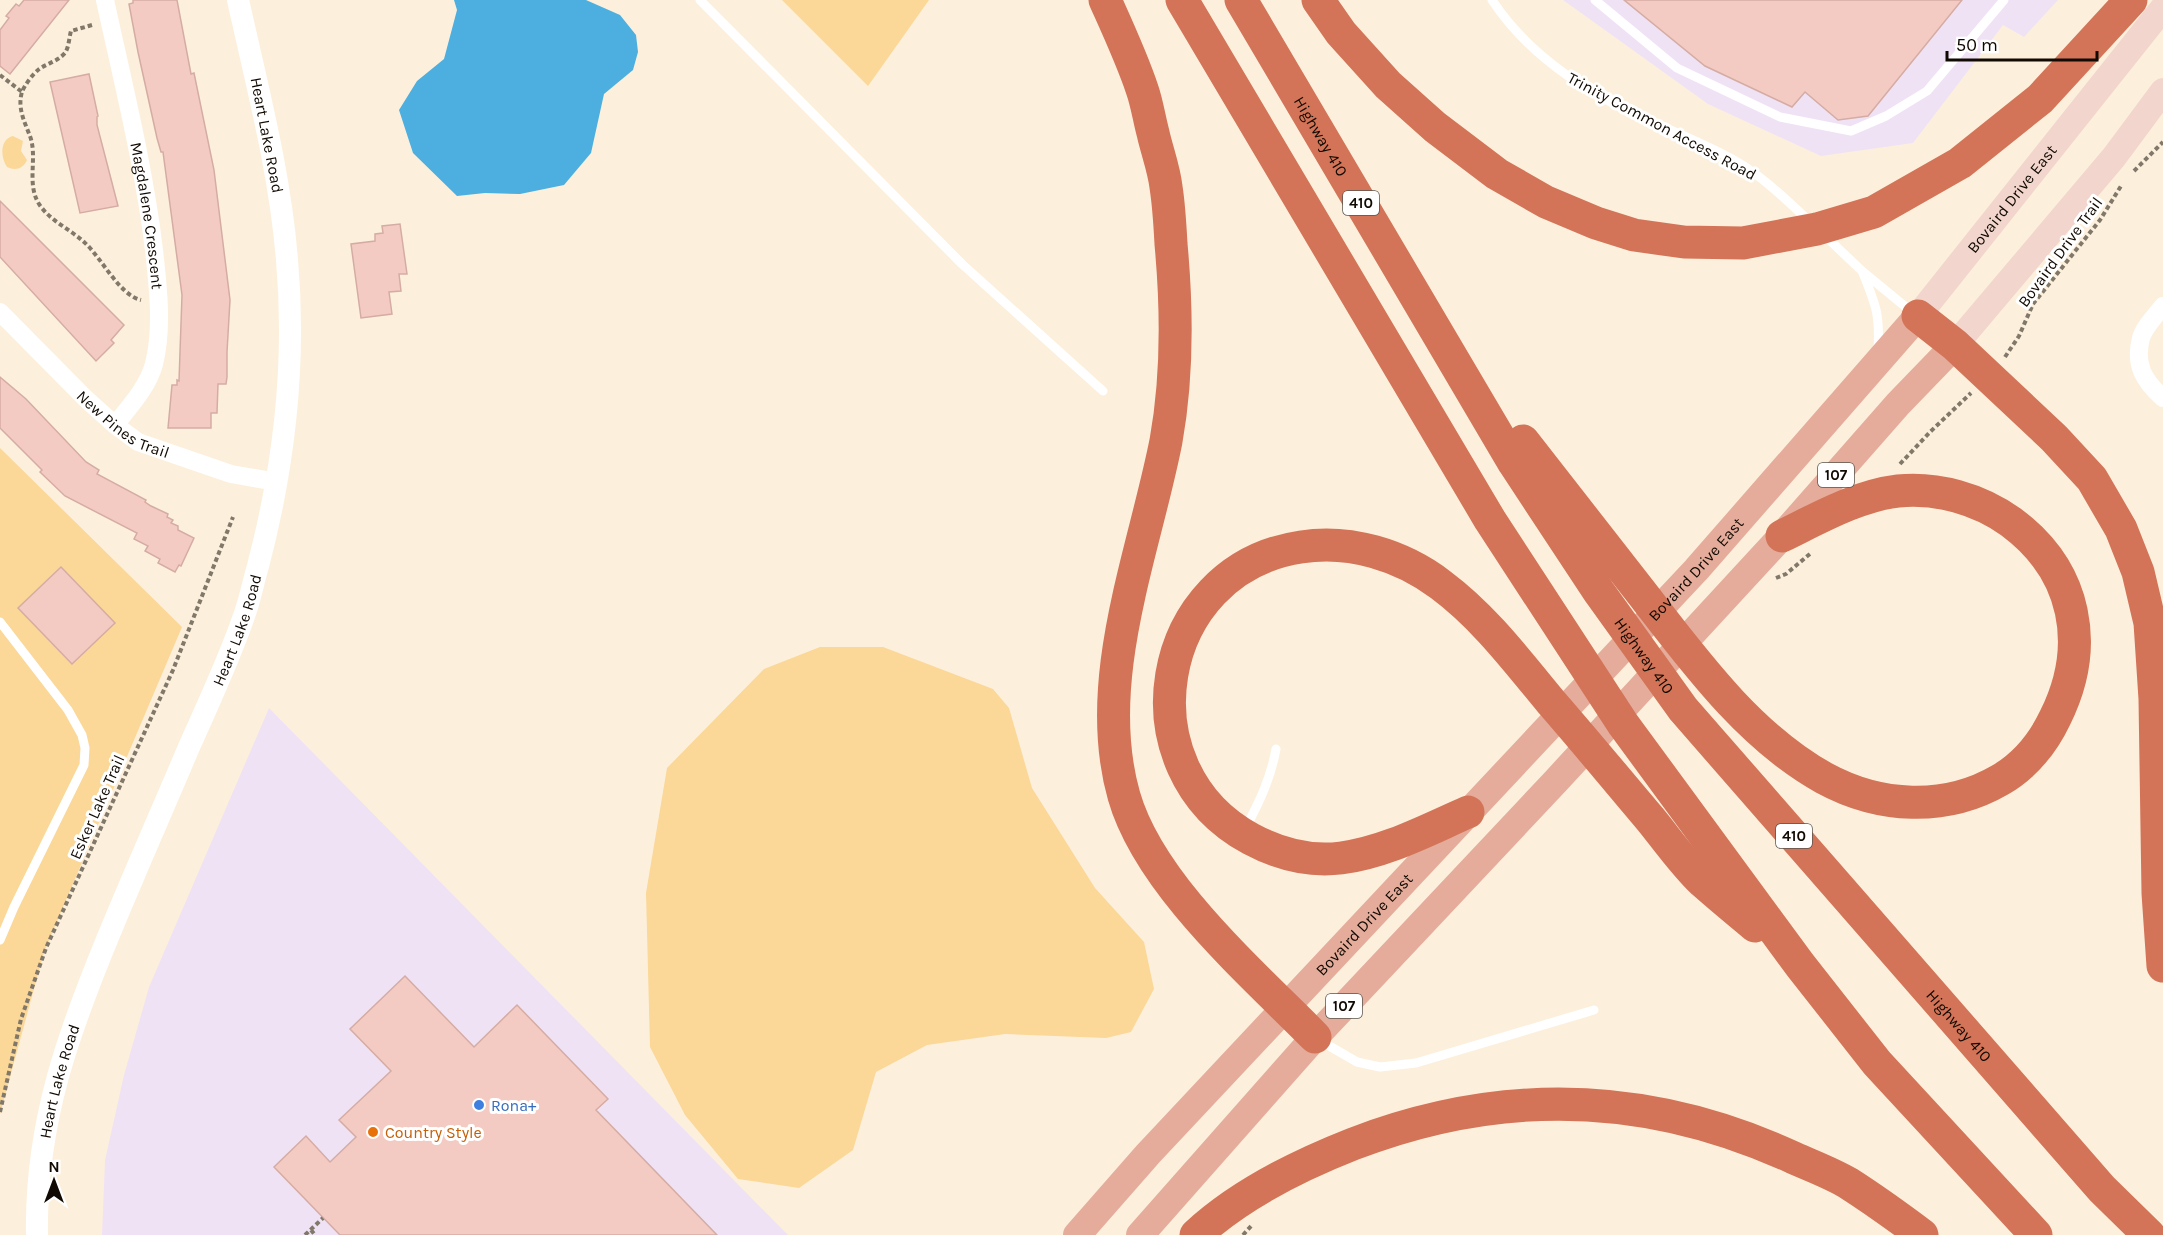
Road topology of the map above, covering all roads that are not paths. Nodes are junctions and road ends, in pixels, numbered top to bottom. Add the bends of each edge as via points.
1 (105, 0) edge
2 (238, 0) edge
3 (700, 0) edge
4 (1105, 0) edge
5 (1182, 0) edge
6 (1241, 0) edge
7 (1318, 0) edge
8 (1492, 0) edge
9 (1595, 0) edge
10 (2004, 0) edge
11 (2131, 0) edge
12 (2163, 8) edge
13 (2163, 92) edge
14 (1862, 271) junction
15 (2163, 306) edge
16 (0, 312) edge
17 (1918, 316) junction
18 (1955, 345) junction
19 (1877, 362) junction
20 (1103, 391) dead end
21 (2163, 398) edge
22 (1480, 406) junction
23 (115, 425) junction
24 (277, 482) junction
25 (1782, 536) junction
26 (0, 622) edge
27 (1276, 748) dead end
28 (1468, 812) junction
29 (1242, 834) junction
30 (0, 940) edge
31 (1800, 965) junction
32 (2163, 966) edge
33 (1286, 1008) junction
34 (1594, 1010) dead end
35 (1315, 1037) junction
36 (37, 1235) edge
37 (1077, 1235) edge
38 (1140, 1235) edge
39 (1196, 1235) edge
40 (1922, 1235) edge
41 (2036, 1235) edge
42 (2149, 1235) edge

1 - 23 street, Magdalene Crescent via 142,172 158,301 154,364
2 - 24 street, Heart Lake Road via 273,163 287,259 289,372
3 - 20 lane via 962,264
4 - 33 highway via 1142,89 1166,186 1175,288 1175,367 1166,439 1114,682 1119,770 1125,797 1142,837 1170,885
5 - 31 highway via 1490,519 1623,724
6 - 22 highway, Highway 410 / 410
7 - 11 highway via 1341,33 1388,85 1435,127 1526,191 1586,219 1634,235 1684,242 1743,243 1817,229 1874,212 1960,163 2040,99
8 - 14 lane, Trinity Common Access Road via 1526,41 1558,69 1620,107 1743,166 1780,194
9 - 10 lane via 1677,68 1780,117 1851,130 1886,116 1927,91
12 - 17 main road, Bovaird Drive East
13 - 18 main road via 2114,157
14 - 17 lane, Trinity Common Access Road
14 - 19 lane, Trinity Common Access Road via 1879,319
15 - 21 street via 2141,337 2139,363 2146,383
16 - 23 street, New Pines Trail
17 - 18 highway
17 - 19 main road, Bovaird Drive East / 107
18 - 25 main road, 107
18 - 32 highway via 2092,479 2121,529 2138,572 2150,623 2155,699
19 - 28 main road, Bovaird Drive East / 107 via 1696,570
22 - 25 highway via 1510,424 1712,683 1769,738 1824,778 1881,799 1911,804 1952,800 2002,779 2031,755 2062,704 2073,667 2075,642 2069,600 2058,576 2030,536 1985,506 1960,497 1898,491 1840,508
22 - 42 highway, Highway 410 / 410 via 1599,592 1683,709 2102,1189
23 - 24 street, New Pines Trail via 154,448 231,474
24 - 36 street, Heart Lake Road via 245,615 70,1035 43,1138
25 - 35 main road, 107
26 - 30 lane via 68,710 85,748 84,765
27 - 29 lane via 1273,770
28 - 29 highway via 1390,846 1340,858 1300,858 1265,847
28 - 33 main road, Bovaird Drive East / 107
29 - 31 highway via 1206,802 1179,759 1169,702 1172,668 1184,633 1196,610 1215,589 1267,556 1300,547 1336,545 1374,551 1411,566 1440,584 1488,627 1701,880
31 - 41 highway via 1877,1064
33 - 35 highway
33 - 37 main road, Bovaird Drive East / 107
34 - 35 lane via 1416,1063 1380,1067 1357,1062
35 - 38 main road, 107
39 - 40 highway via 1241,1200 1311,1160 1417,1123 1515,1105 1608,1106 1657,1113 1755,1140 1846,1182

